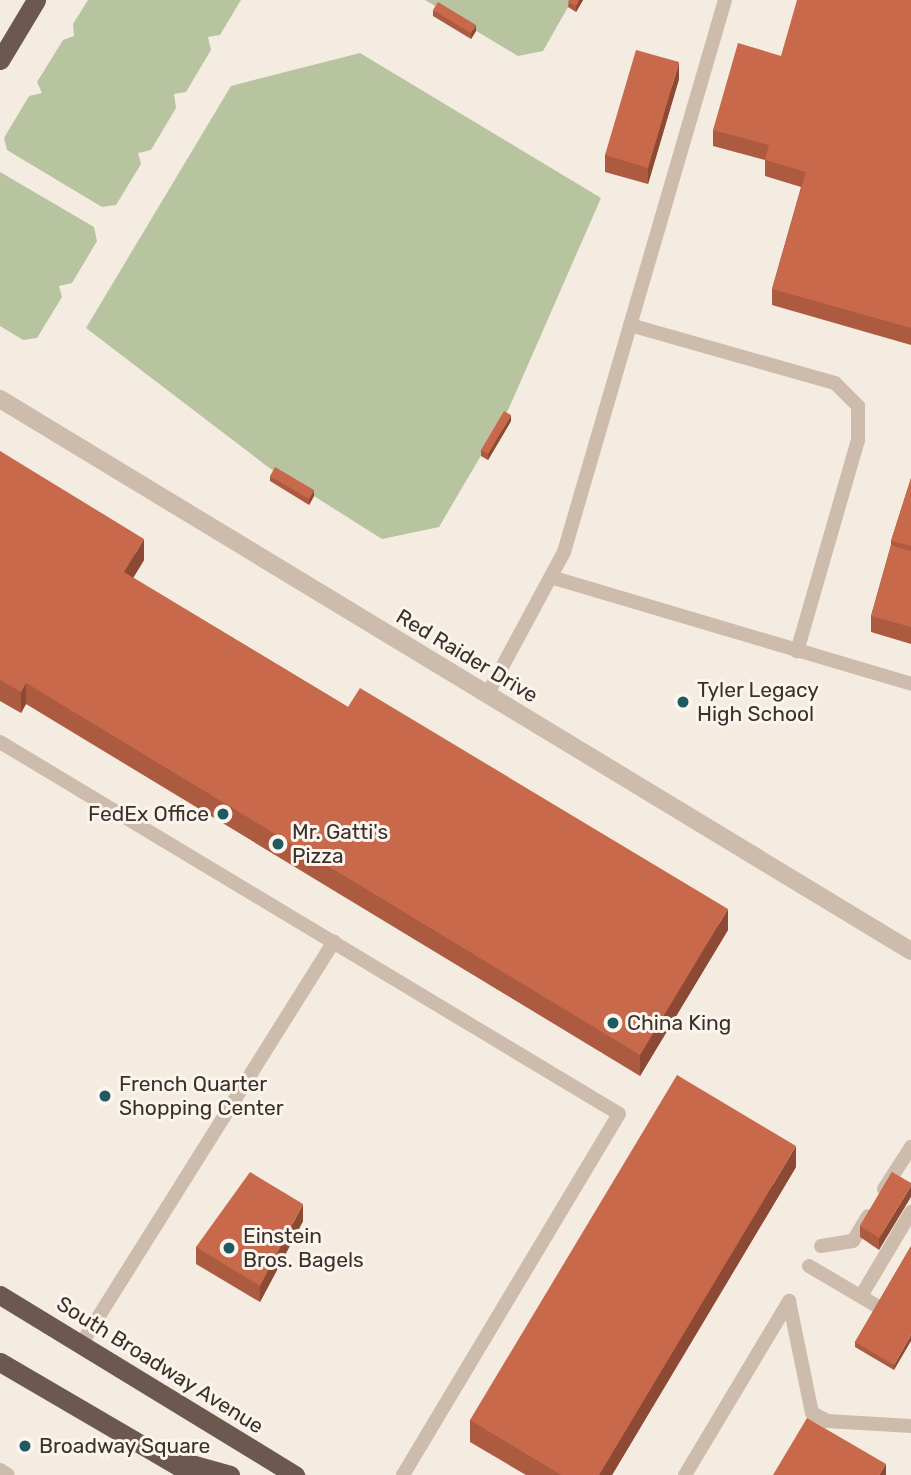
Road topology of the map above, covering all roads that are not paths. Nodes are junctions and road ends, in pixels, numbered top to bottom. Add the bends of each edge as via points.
1 (36, 0) edge
2 (724, 0) edge
3 (0, 60) edge
4 (631, 325) junction
5 (0, 399) edge
6 (554, 578) junction
7 (797, 651) junction
8 (911, 684) edge
9 (487, 695) junction
10 (0, 742) edge
11 (334, 942) junction
12 (911, 951) edge
13 (911, 1147) edge
14 (911, 1212) edge
15 (905, 1237) edge
16 (821, 1246) dead end
17 (809, 1266) dead end
18 (0, 1295) edge
19 (861, 1296) junction
20 (911, 1326) edge
21 (82, 1343) junction
22 (0, 1362) edge
23 (911, 1426) edge
24 (162, 1456) junction
25 (0, 1470) edge
26 (8, 1475) edge
27 (193, 1475) edge
28 (230, 1475) edge
29 (295, 1475) edge
30 (403, 1475) edge
31 (685, 1475) edge

1 - 3 highway
2 - 4 lane
4 - 6 lane
4 - 7 lane via 835,383 858,406 858,440
5 - 9 street, Red Raider Drive
6 - 7 lane
6 - 9 lane
7 - 8 lane
9 - 12 street, Red Raider Drive
10 - 11 lane
11 - 21 lane
11 - 30 lane via 619,1114
13 - 16 lane via 853,1241
14 - 15 lane
15 - 19 lane
17 - 19 lane
18 - 21 highway, South Broadway Avenue
19 - 20 lane
21 - 29 highway, South Broadway Avenue
22 - 24 highway
23 - 31 lane via 827,1421 812,1413 789,1301
24 - 27 highway
24 - 28 highway
25 - 26 lane

